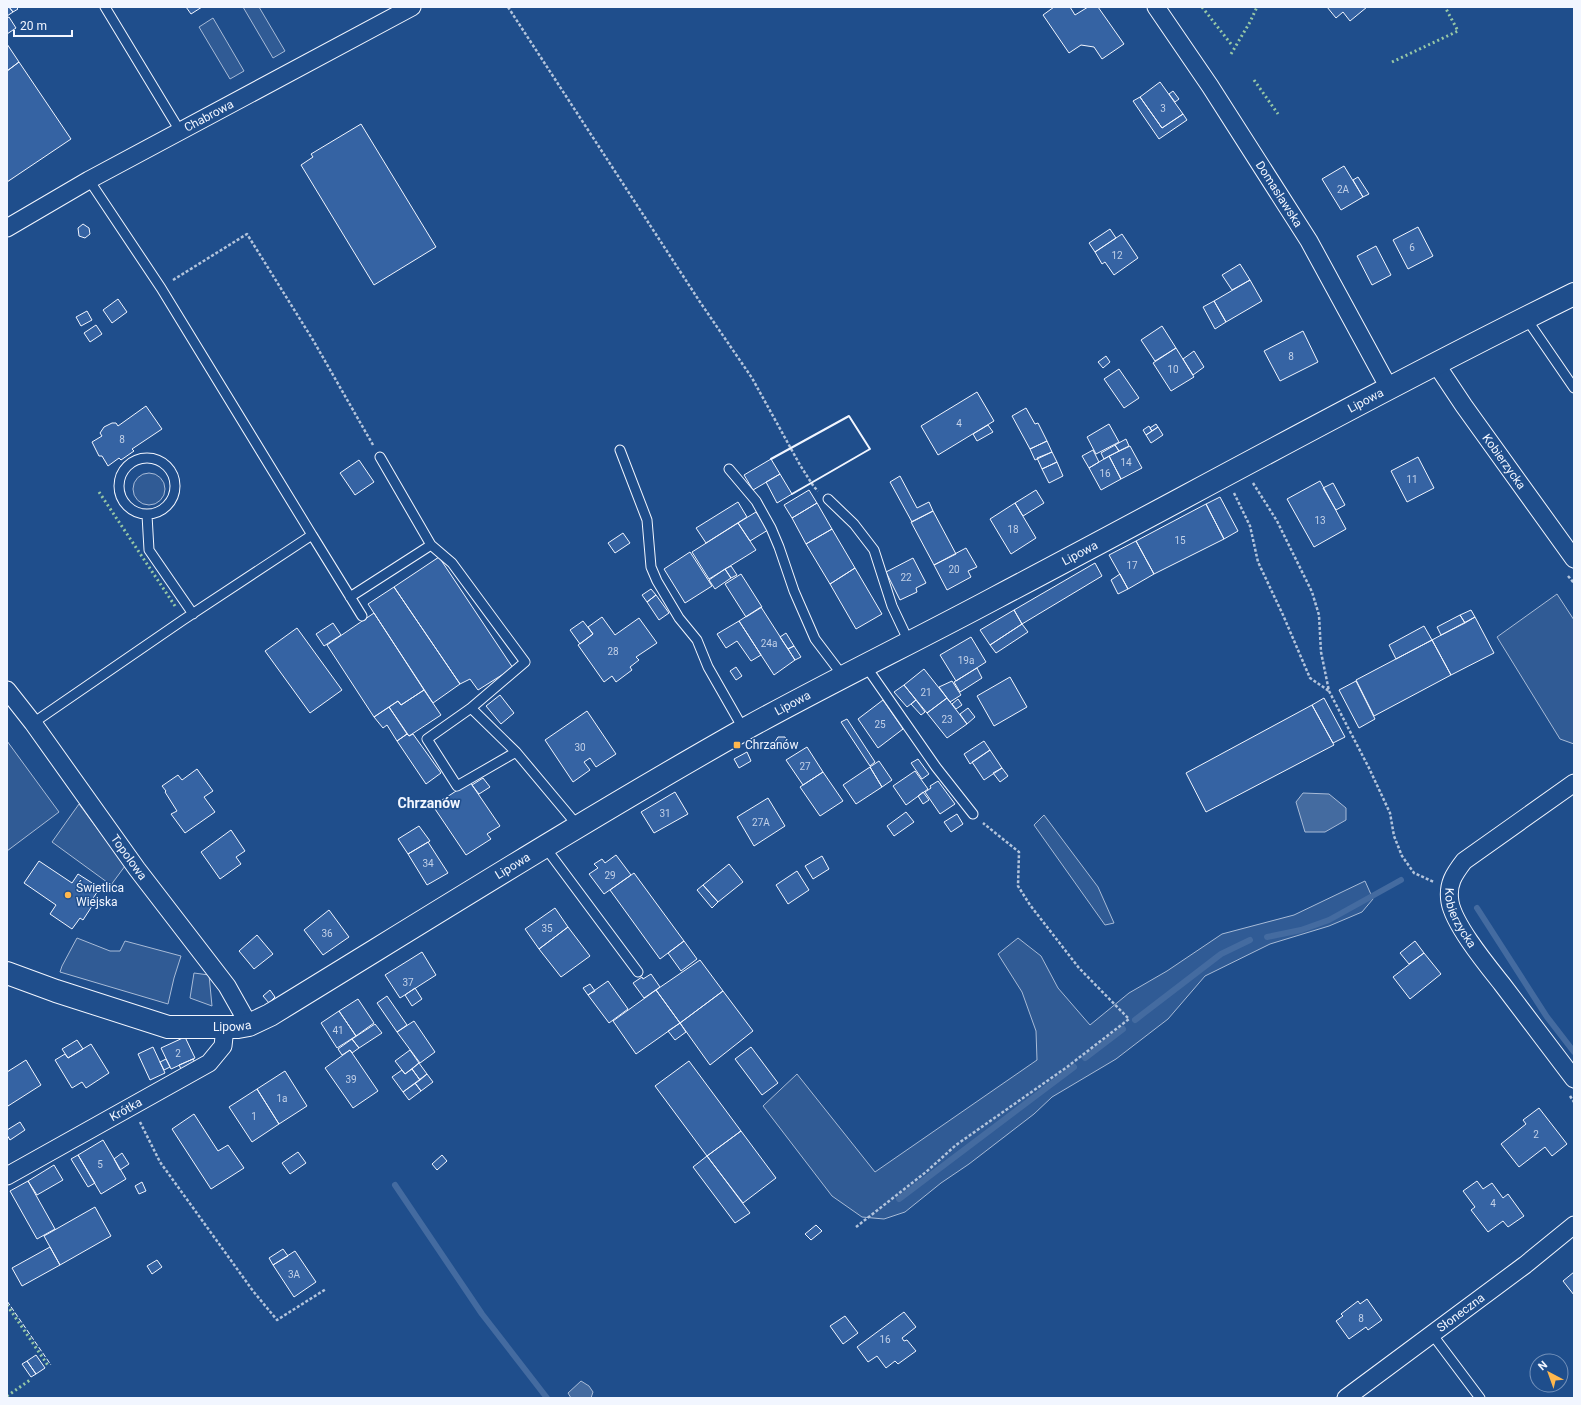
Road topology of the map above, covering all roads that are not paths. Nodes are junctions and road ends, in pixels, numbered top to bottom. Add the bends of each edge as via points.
1 (105, 7) edge
2 (412, 7) edge
3 (1156, 7) edge
4 (180, 132) junction
5 (89, 180) junction
6 (7, 228) edge
7 (1574, 294) edge
8 (1526, 318) junction
9 (1436, 364) junction
10 (1390, 388) junction
11 (1574, 388) edge
12 (620, 450) dead end
13 (380, 457) road end
14 (729, 469) dead end
15 (828, 499) road end
16 (147, 515) junction
17 (312, 535) junction
18 (431, 545) junction
19 (1574, 559) edge
20 (350, 597) junction
21 (193, 614) junction
22 (362, 616) dead end
23 (909, 642) junction
24 (865, 665) junction
25 (843, 676) junction
26 (7, 690) edge
27 (471, 708) junction
28 (33, 723) junction
29 (744, 730) junction
30 (516, 752) junction
31 (1574, 782) edge
32 (973, 814) road end
33 (578, 827) junction
34 (545, 847) junction
35 (638, 972) dead end
36 (7, 973) edge
37 (249, 1025) junction
38 (225, 1028) junction
39 (1574, 1079) edge
40 (7, 1176) edge
41 (1574, 1225) edge
42 (1432, 1334) junction
43 (1346, 1398) edge
44 (1480, 1398) edge

1 - 4 lane
2 - 4 street, Chabrowa
3 - 10 street, Domasławska via 1309,241
4 - 5 street, Chabrowa
5 - 6 street, Chabrowa
5 - 17 lane via 161,288
7 - 8 street, Lipowa
8 - 9 street, Lipowa
8 - 11 lane
9 - 10 street, Lipowa
9 - 19 street, Kobierzycka
10 - 23 street, Lipowa via 995,599
12 - 29 lane via 647,520 651,567 657,581 679,618 697,640 708,667
13 - 18 lane
14 - 25 lane via 756,501 771,528 815,639
15 - 23 lane via 854,524 874,550 892,606
16 - 16 lane via 164,509 175,495 176,486 171,470 164,463 148,458 131,463 123,473 119,486 124,503 138,513
16 - 21 lane via 149,550
17 - 20 lane
17 - 21 lane
18 - 20 lane
18 - 27 lane via 452,563 526,662
20 - 22 lane
21 - 28 lane
23 - 24 street, Lipowa
24 - 25 street, Lipowa
24 - 32 lane via 936,767
25 - 29 street, Lipowa
26 - 28 street, Topolowa
27 - 30 lane
27 - 30 lane via 427,739 457,786
28 - 37 street, Topolowa via 137,869 227,986
29 - 33 street, Lipowa
30 - 33 lane
31 - 39 street, Kobierzycka via 1464,861 1453,875 1450,902 1461,926 1481,957
33 - 34 street, Lipowa
34 - 35 lane
34 - 37 street, Lipowa via 270,1015
36 - 38 street, Lipowa via 168,1027
37 - 38 street, Lipowa
38 - 40 street, Krótka via 223,1046 209,1063
41 - 42 street, Słoneczna
42 - 43 street, Słoneczna
42 - 44 lane

